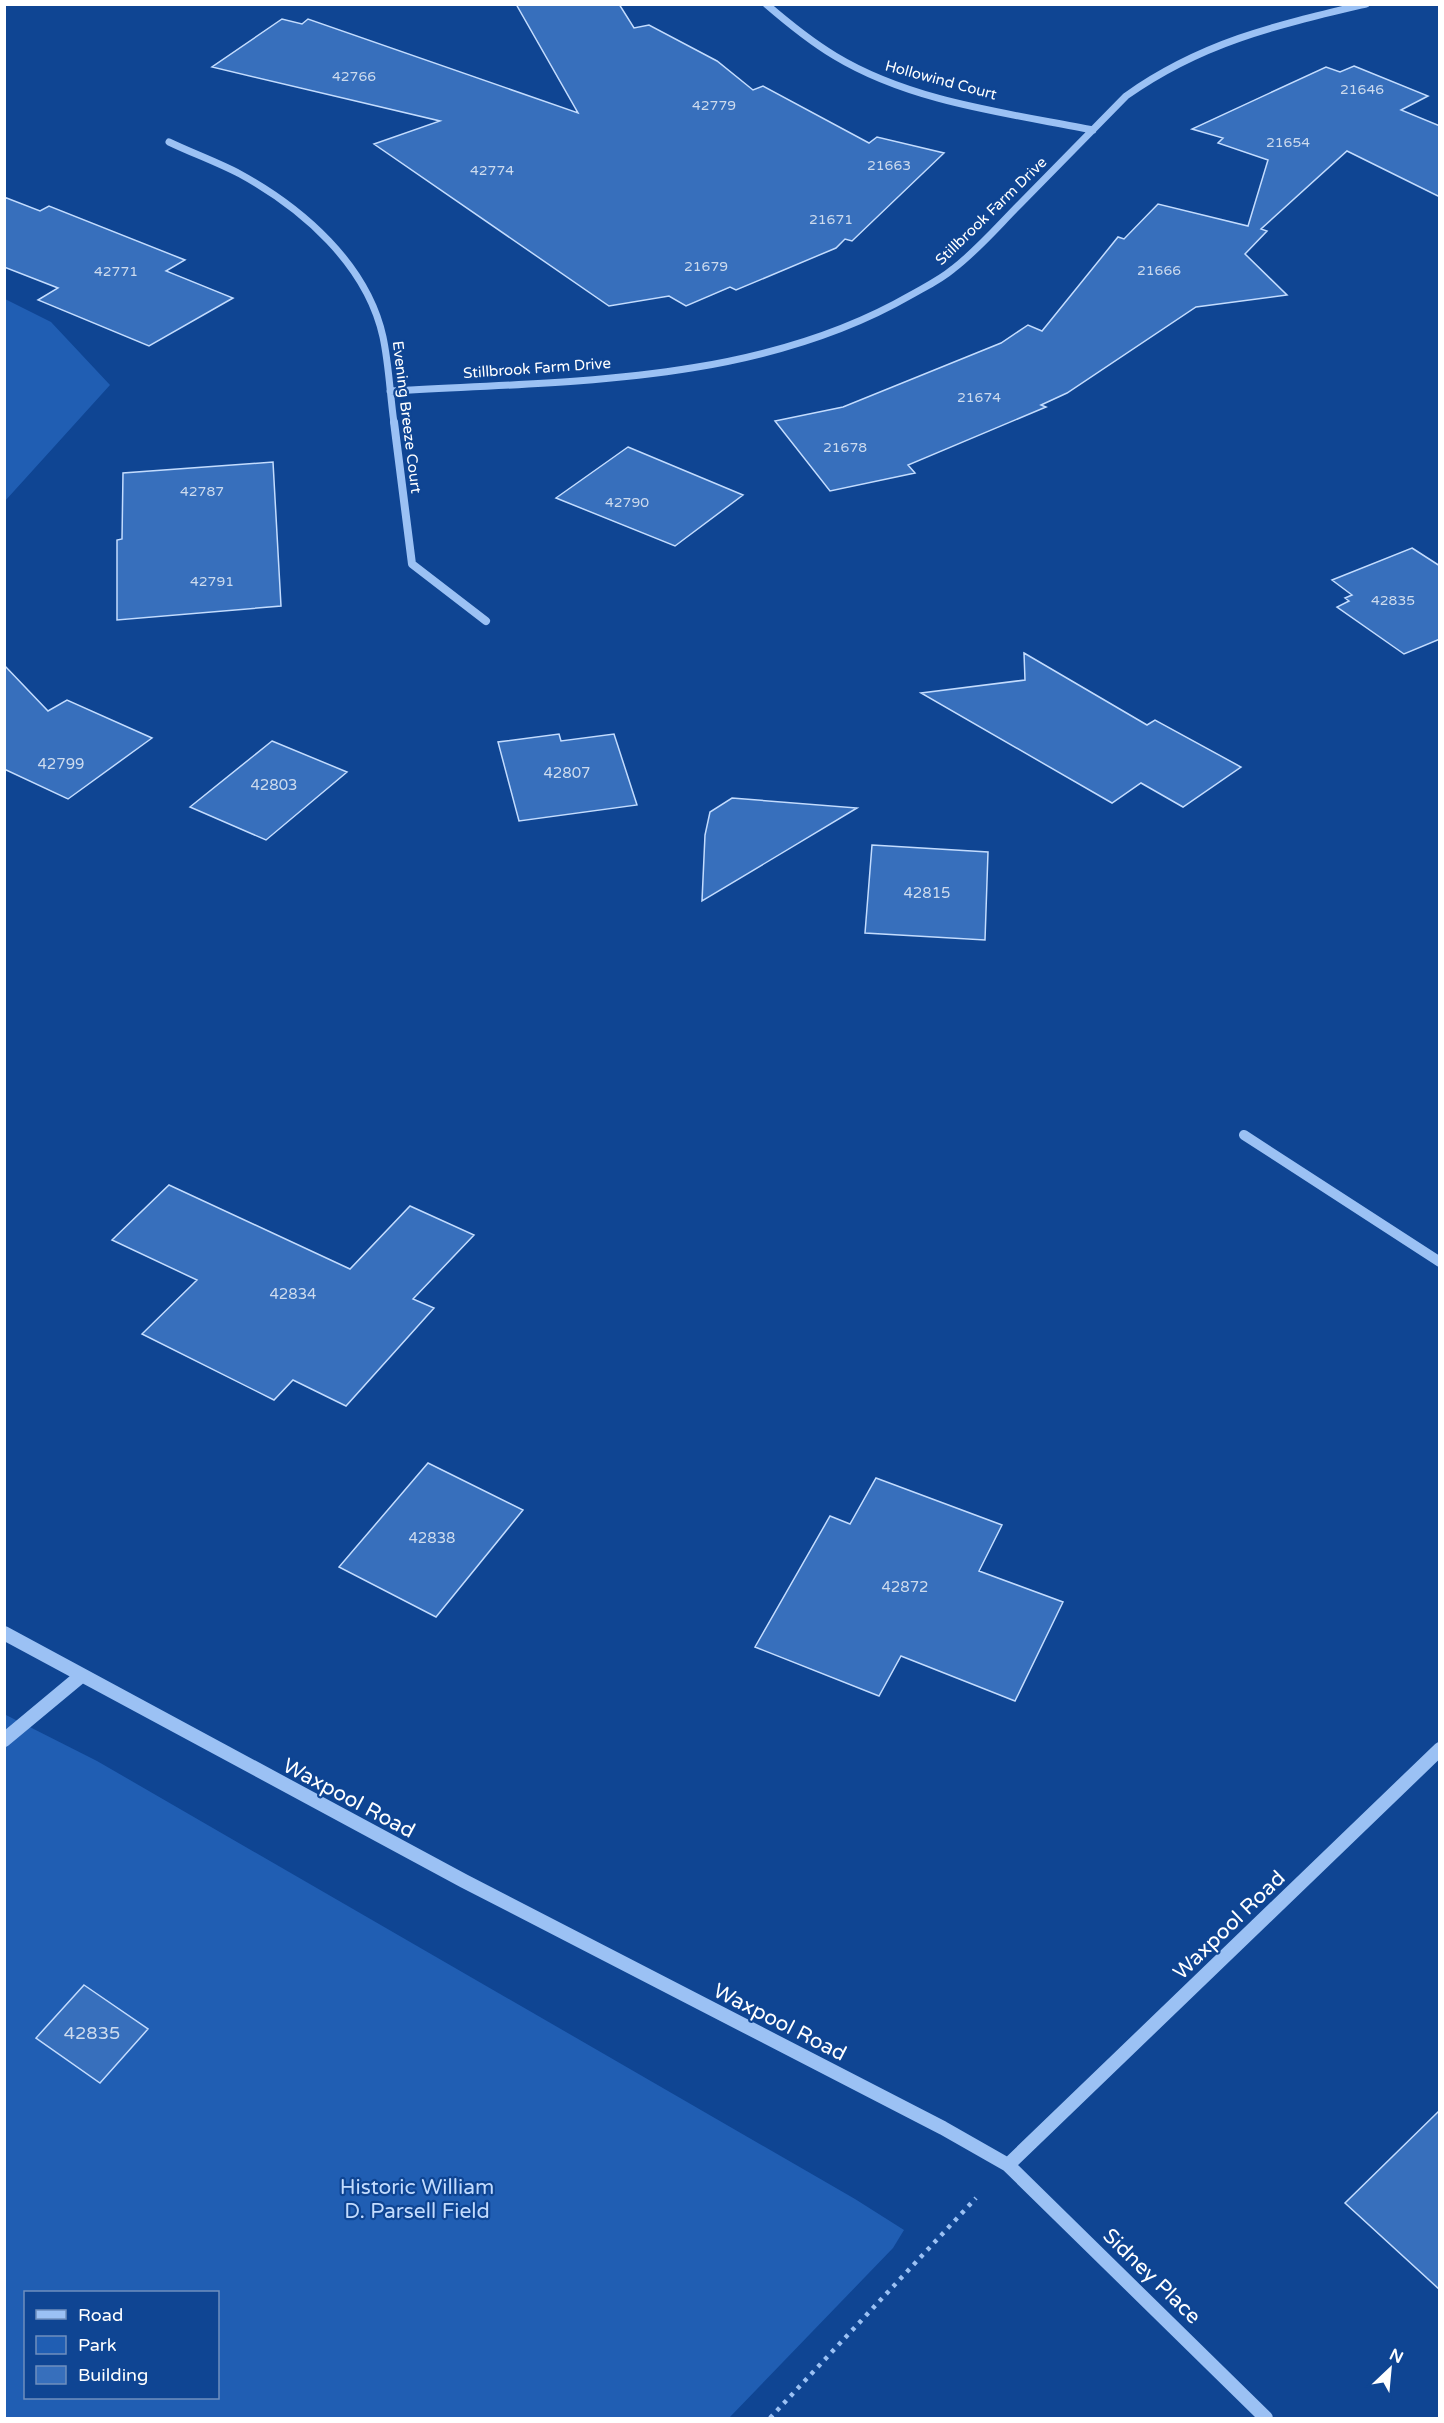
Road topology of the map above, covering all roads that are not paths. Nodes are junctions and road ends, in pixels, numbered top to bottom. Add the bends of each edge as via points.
1 (766, 4) edge
2 (1366, 4) edge
3 (1093, 130) junction
4 (169, 142) dead end
5 (390, 391) junction
6 (486, 621) dead end
7 (1244, 1135) dead end
8 (1440, 1262) edge
9 (4, 1633) edge
10 (81, 1676) junction
11 (4, 1740) edge
12 (1440, 1749) edge
13 (1008, 2165) junction
14 (1266, 2418) edge

1 - 3 street, Hollowind Court via 790,29 823,52 868,73 968,104
2 - 3 street, Stillbrook Farm Drive via 1206,48 1148,78
3 - 5 street, Stillbrook Farm Drive via 961,263 903,302 856,323 803,342 688,368
4 - 5 street, Evening Breeze Court via 271,192 338,250 366,292 383,336
5 - 6 street, Evening Breeze Court via 412,564
7 - 8 street
9 - 10 street, Waxpool Road
10 - 11 street
10 - 13 street, Waxpool Road
12 - 13 street, Waxpool Road
13 - 14 street, Sidney Place

